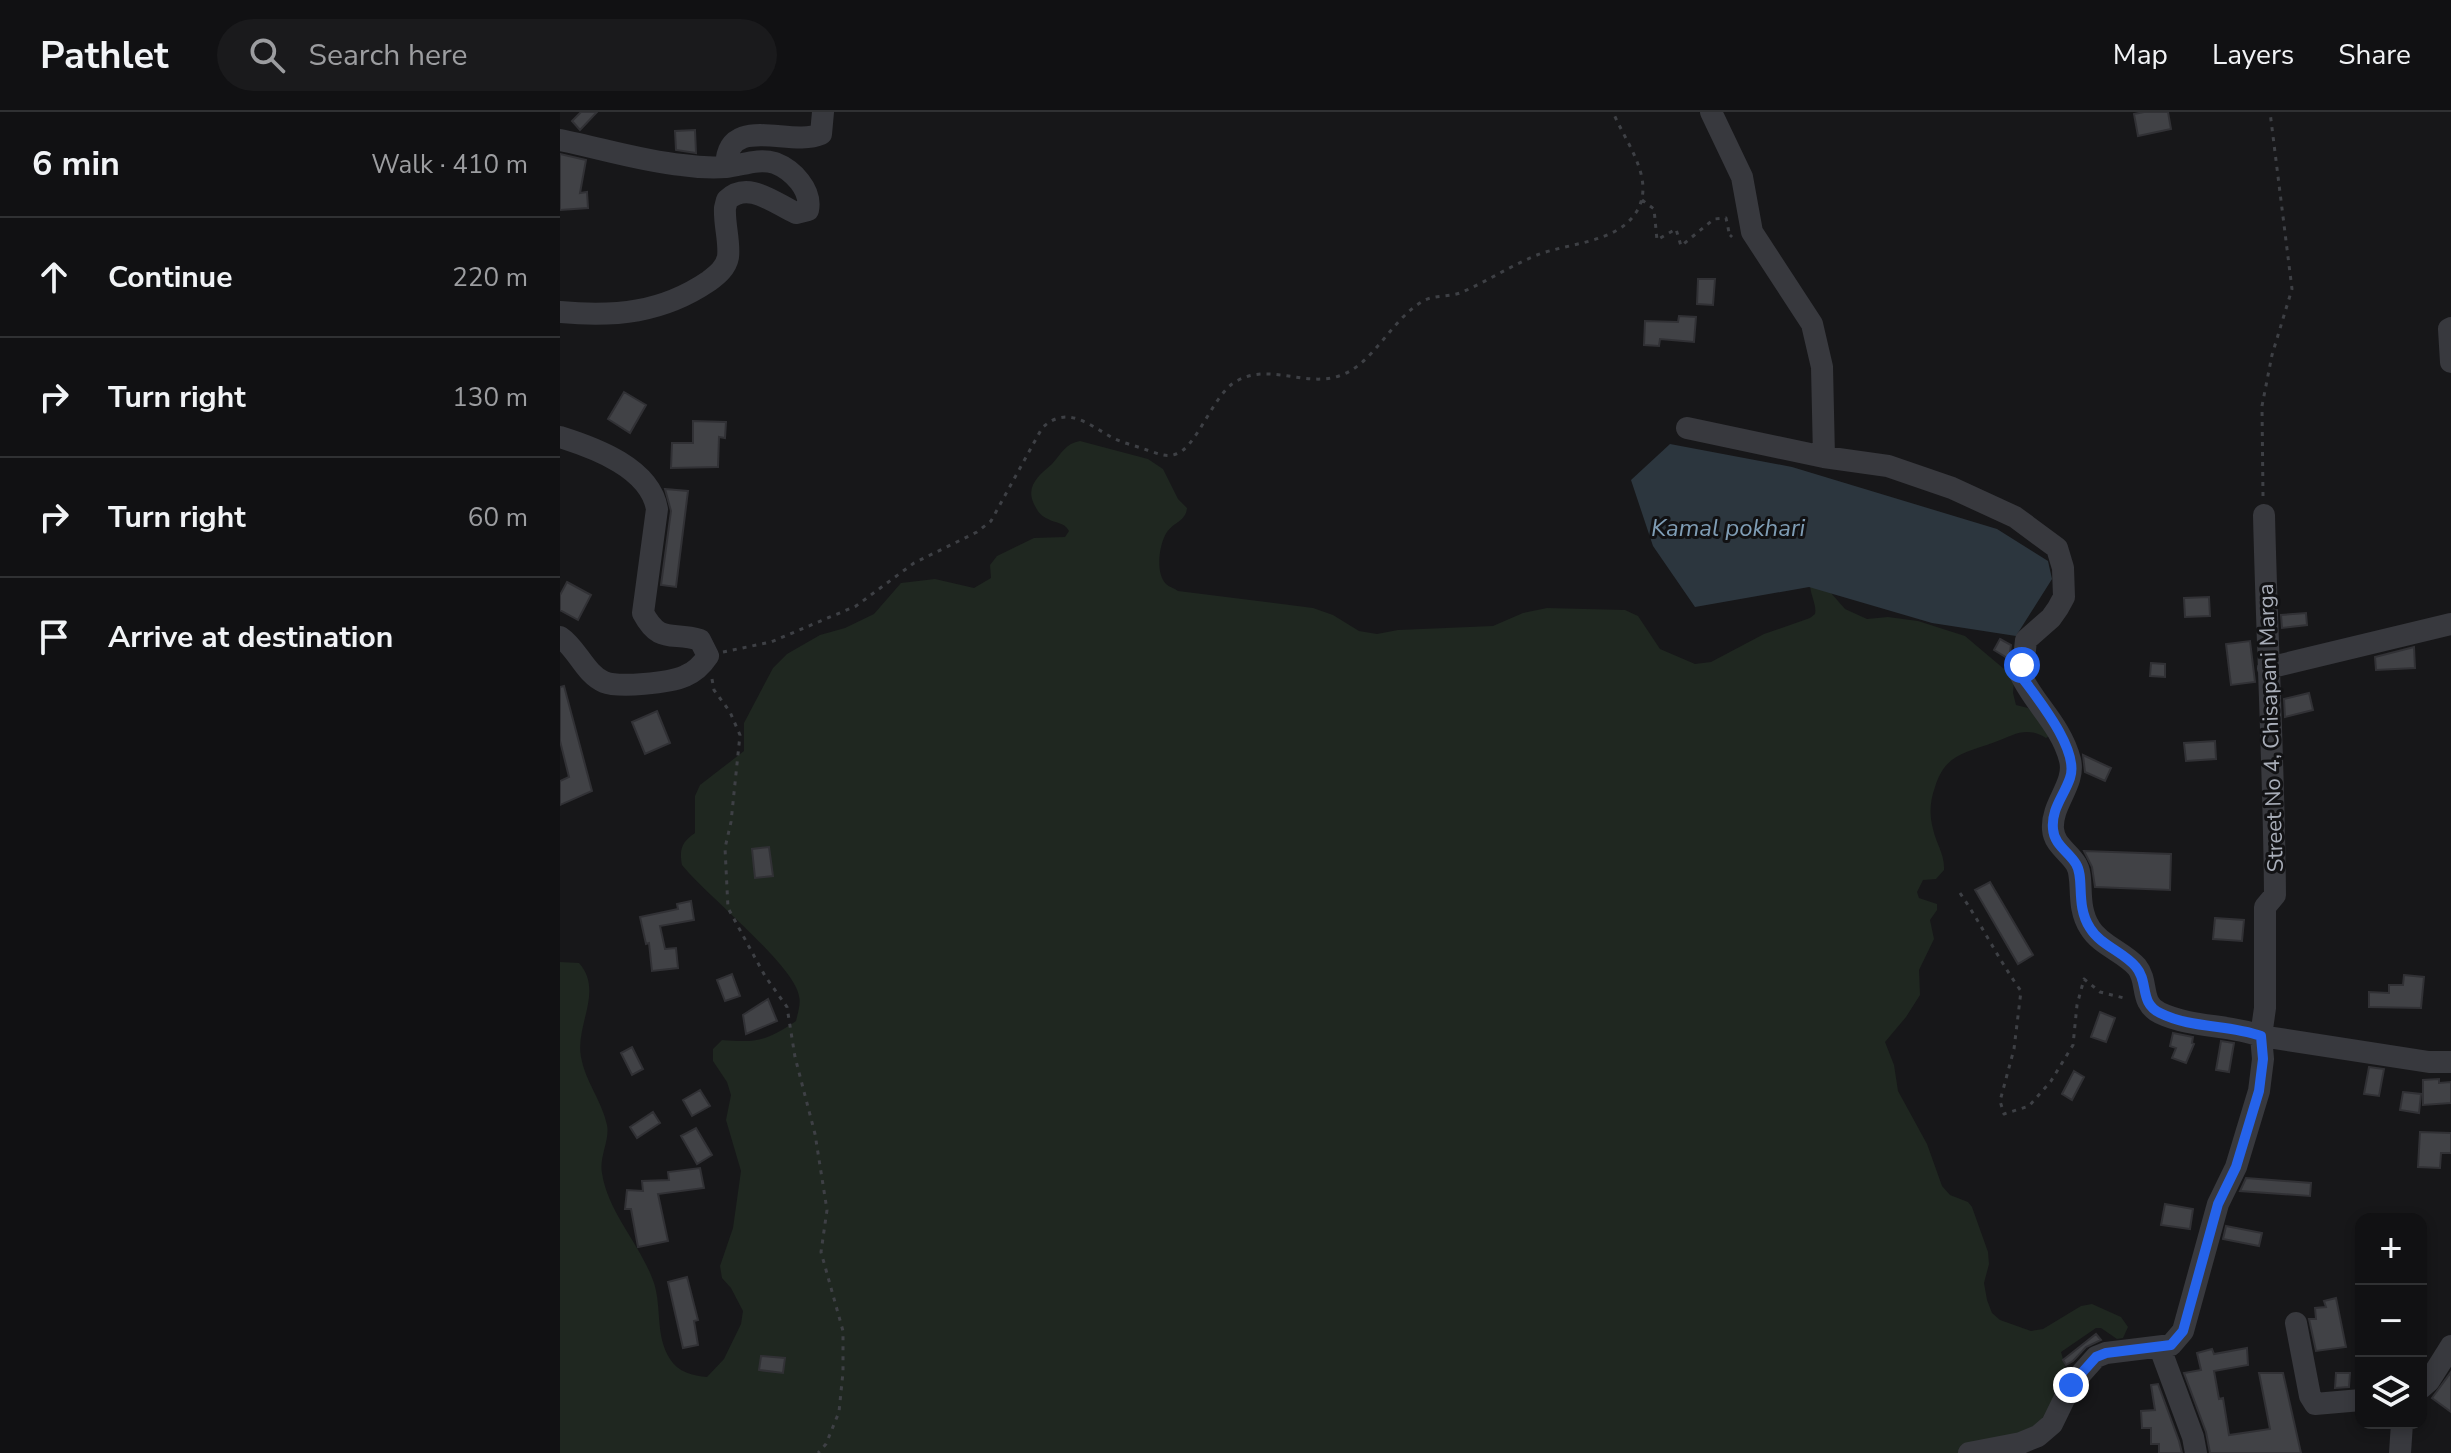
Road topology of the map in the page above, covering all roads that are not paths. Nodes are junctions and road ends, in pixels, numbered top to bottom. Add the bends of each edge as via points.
1 (823, 112) edge
2 (1711, 112) edge
3 (560, 140) edge
4 (726, 167) junction
5 (560, 312) edge
6 (2451, 328) edge
7 (2451, 362) edge
8 (1687, 428) dead end
9 (560, 437) edge
10 (1824, 457) junction
11 (2264, 515) road end
12 (2451, 624) edge
13 (560, 637) edge
14 (2268, 668) junction
15 (2261, 1036) junction
16 (2451, 1062) edge
17 (2296, 1323) dead end
18 (2451, 1346) edge
19 (2160, 1348) junction
20 (2427, 1383) edge
21 (2355, 1401) edge
22 (2402, 1429) edge
23 (1969, 1453) edge
24 (2196, 1453) edge
25 (2400, 1453) edge

1 - 4 street via 821,134 811,139 739,136 726,152
2 - 10 street via 1742,177 1752,232 1812,324 1822,367
3 - 4 street via 681,165
4 - 5 street via 758,161 785,168 806,191 808,210 796,213 748,190 738,191 727,200 728,259 698,288 652,309
6 - 7 street
8 - 10 street
9 - 13 street via 617,460 655,498 643,613 661,635 700,640 708,656 683,677 619,684 594,675
10 - 15 street via 1888,466 1952,488 2015,517 2057,548 2064,597 2026,640 2019,671 2051,717 2071,761 2071,776 2054,813 2054,834 2078,869 2079,903 2088,927 2137,967 2144,995 2157,1012 2186,1023
11 - 14 street, Street No 4, Chisapani Marga
12 - 14 street
14 - 15 street, Street No 4, Chisapani Marga via 2275,895 2265,907
15 - 16 street
15 - 19 street, Street No 4, Chisapani Marga via 2259,1091 2236,1167 2218,1204 2188,1318 2176,1341
17 - 21 street via 2315,1404
18 - 20 street
19 - 23 street via 2096,1357 2071,1385 2052,1424 2038,1436
19 - 24 street
22 - 25 street

